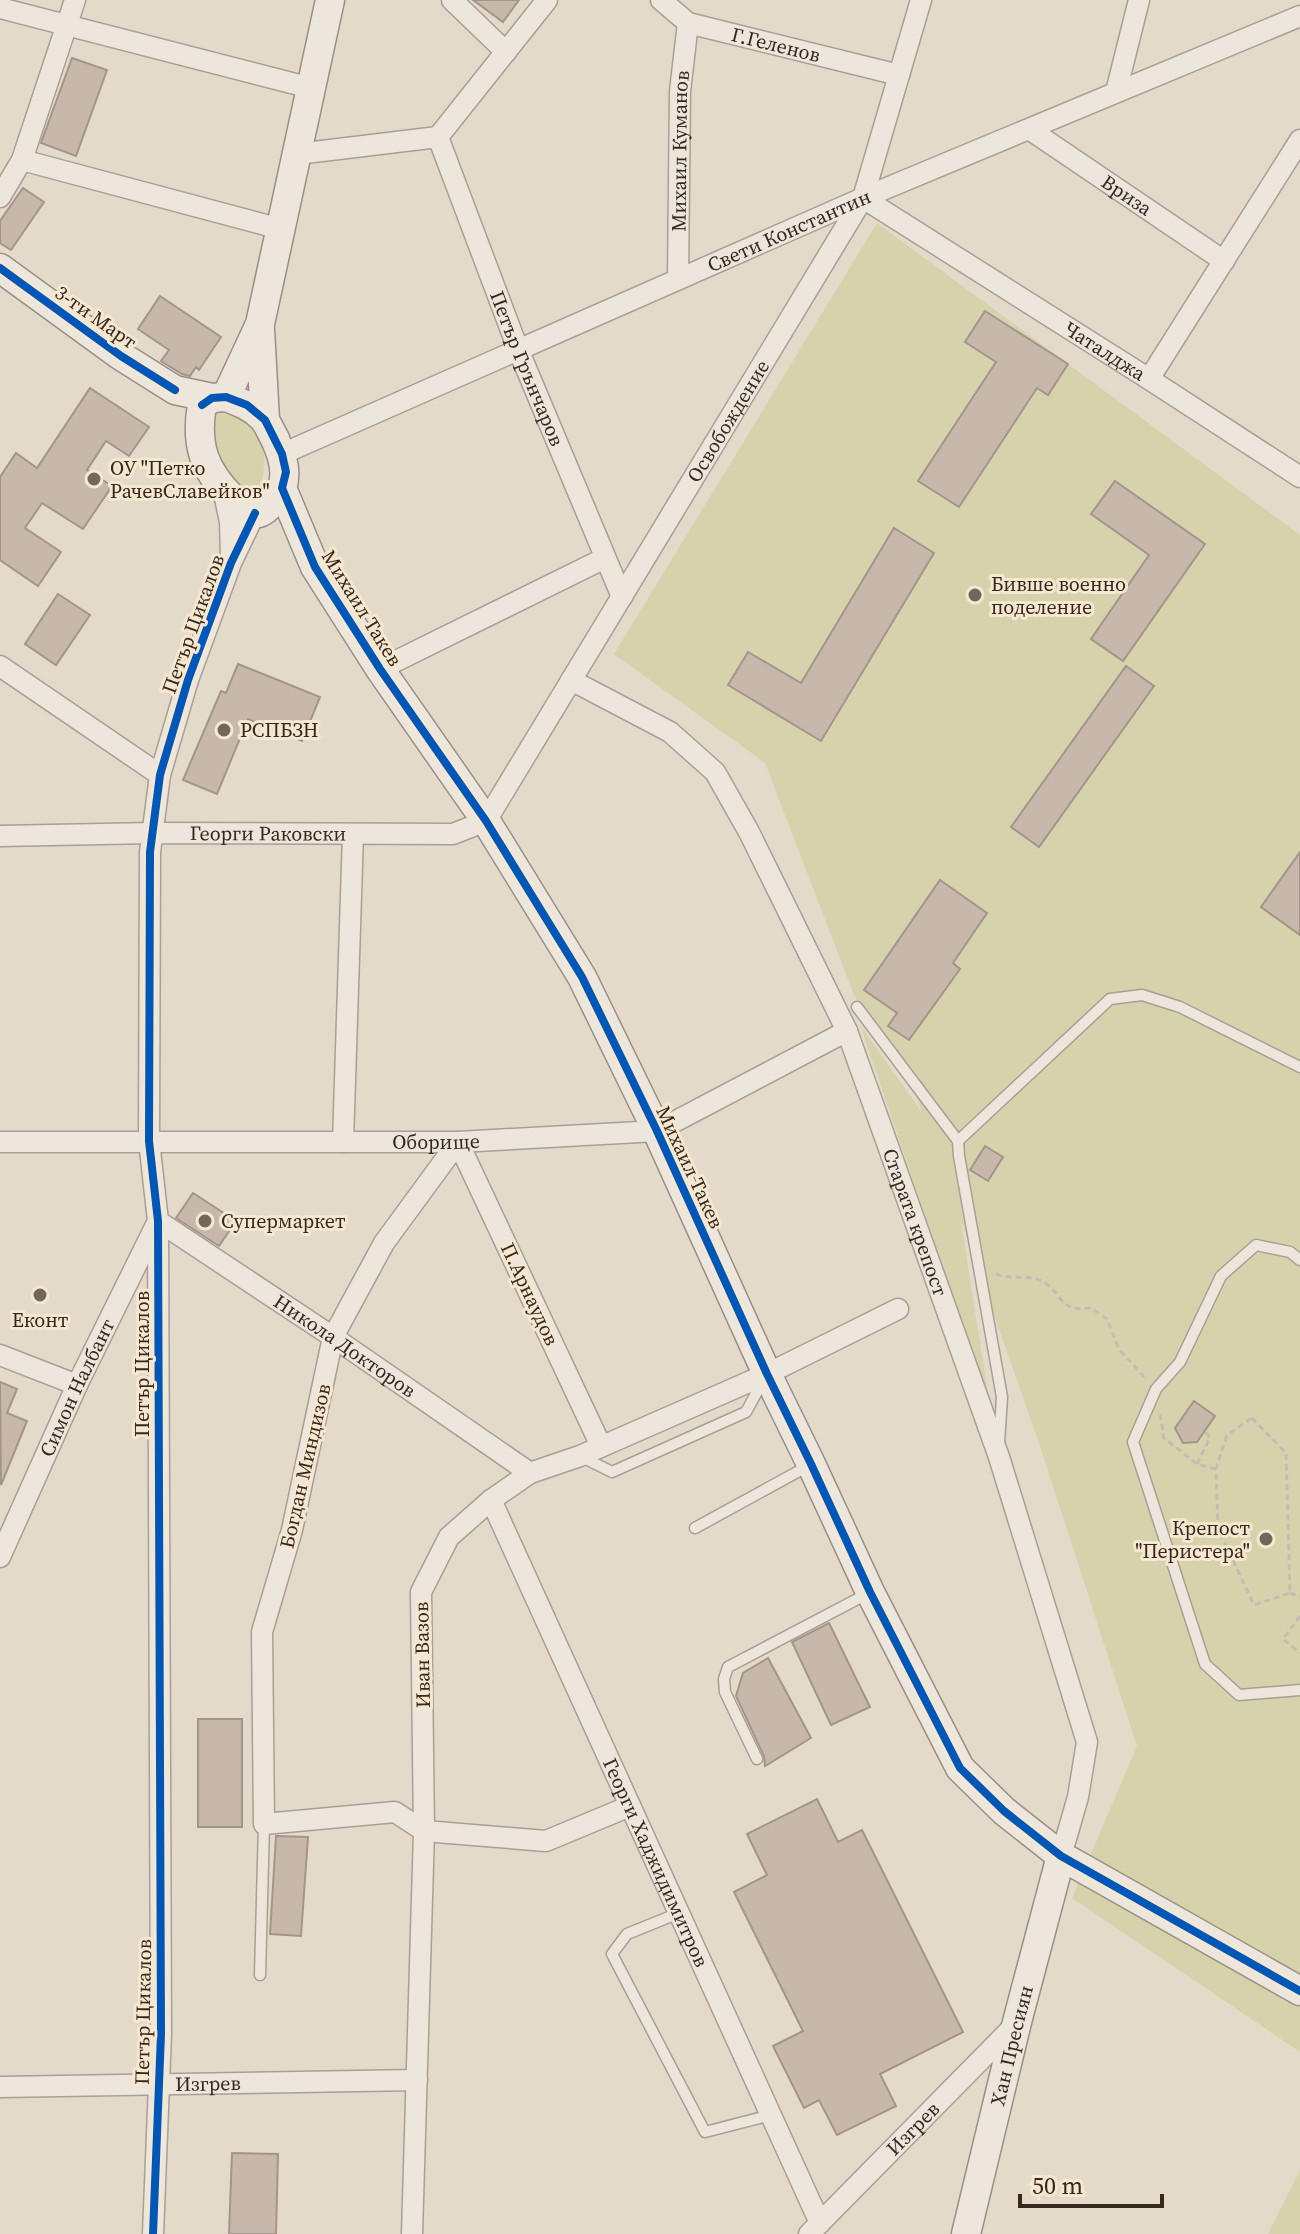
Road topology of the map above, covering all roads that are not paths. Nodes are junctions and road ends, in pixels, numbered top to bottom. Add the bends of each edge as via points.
1 (75, 0) edge
2 (330, 0) edge
3 (452, 0) edge
4 (547, 0) edge
5 (661, 0) edge
6 (921, 0) edge
7 (1139, 0) edge
8 (0, 8) edge
9 (1300, 16) edge
10 (688, 23) junction
11 (67, 26) junction
12 (506, 52) junction
13 (899, 75) junction
14 (311, 88) junction
15 (1116, 92) junction
16 (1029, 129) junction
17 (438, 137) junction
18 (1300, 140) edge
19 (297, 154) junction
20 (22, 160) junction
21 (1281, 173) junction
22 (1300, 184) edge
23 (0, 197) edge
24 (863, 198) junction
25 (281, 229) junction
26 (1224, 261) junction
27 (0, 268) edge
28 (678, 279) junction
29 (260, 324) junction
30 (518, 349) junction
31 (1149, 379) junction
32 (175, 390) junction
33 (219, 397) junction
34 (265, 420) junction
35 (198, 426) junction
36 (282, 454) junction
37 (1300, 477) edge
38 (282, 488) junction
39 (223, 489) junction
40 (258, 513) junction
41 (605, 558) junction
42 (231, 563) junction
43 (315, 567) junction
44 (622, 597) junction
45 (0, 666) edge
46 (380, 669) junction
47 (571, 680) junction
48 (160, 775) junction
49 (486, 821) junction
50 (153, 833) junction
51 (353, 834) junction
52 (0, 836) edge
53 (857, 1007) dead end
54 (847, 1031) junction
55 (1300, 1067) edge
56 (657, 1131) junction
57 (149, 1141) junction
58 (958, 1141) junction
59 (0, 1142) edge
60 (343, 1142) junction
61 (458, 1142) junction
62 (158, 1221) junction
63 (1300, 1260) edge
64 (898, 1309) dead end
65 (333, 1337) junction
66 (0, 1355) edge
67 (767, 1374) junction
68 (77, 1385) junction
69 (601, 1446) junction
70 (580, 1456) junction
71 (999, 1457) junction
72 (811, 1464) junction
73 (530, 1473) junction
74 (491, 1500) junction
75 (695, 1528) dead end
76 (0, 1557) edge
77 (870, 1592) junction
78 (1300, 1690) edge
79 (757, 1759) dead end
80 (630, 1806) junction
81 (264, 1824) junction
82 (424, 1831) junction
83 (1061, 1856) junction
84 (679, 1913) junction
85 (260, 1975) dead end
86 (1300, 1991) edge
87 (1017, 2022) junction
88 (417, 2080) junction
89 (158, 2085) junction
90 (0, 2087) edge
91 (771, 2115) junction
92 (814, 2228) edge
93 (153, 2234) edge
94 (412, 2234) edge
95 (966, 2234) edge

1 - 11 street
2 - 14 main road
3 - 12 street
4 - 12 street
5 - 10 street, Г.Геленов
6 - 13 street, Освобождение
7 - 15 street
8 - 11 street
9 - 15 street, Свети Константин
10 - 13 street, Г.Геленов
10 - 28 street, Михаил Куманов via 680,91
11 - 14 street
11 - 20 street
12 - 17 street
13 - 24 street, Освобождение
14 - 19 main road
15 - 16 street, Свети Константин
16 - 24 street, Свети Константин
16 - 26 street, Вриза
17 - 19 street
17 - 30 street, Петър Грънчаров
18 - 21 street, Чаталджа
19 - 25 main road
20 - 23 street
20 - 25 street
21 - 22 street
21 - 26 street, Чаталджа
24 - 28 street, Свети Константин
24 - 31 street, Чаталджа
24 - 44 street, Освобождение
25 - 29 main road
26 - 31 street, Чаталджа
27 - 32 main road, 3-ти Март
28 - 30 street, Свети Константин
29 - 33 main road
29 - 34 main road
30 - 36 street, Свети Константин
30 - 41 street, Петър Грънчаров
31 - 37 street
32 - 33 main road
32 - 35 main road
33 - 34 main road via 247,405
33 - 35 main road via 202,405
34 - 36 main road
35 - 39 main road via 209,470
36 - 38 main road
38 - 40 main road via 277,499
38 - 43 main road, Михаил Такев
39 - 40 main road via 239,505
39 - 42 street, Петър Цикалов
40 - 42 street, Петър Цикалов
40 - 43 main road, Михаил Такев
41 - 44 street, Петър Грънчаров
41 - 46 street
42 - 48 street, Петър Цикалов
43 - 46 main road, Михаил Такев
44 - 47 street, Освобождение
45 - 48 street
46 - 49 main road, Михаил Такев
47 - 49 street, Освобождение
47 - 54 street, Старата крепост via 670,732 715,772
48 - 50 street, Петър Цикалов
49 - 51 street, Георги Раковски via 453,834
49 - 56 main road, Михаил Такев via 582,977
50 - 51 street, Георги Раковски
50 - 52 street, Георги Раковски
50 - 57 street, Петър Цикалов
51 - 60 street
53 - 58 lane
54 - 56 street, Оборище
54 - 71 street, Старата крепост
55 - 58 lane via 1180,1007 1142,995 1110,999
56 - 61 street, Оборище
56 - 67 main road, Михаил Такев
57 - 59 street, Оборище
57 - 60 street, Оборище
57 - 62 street, Петър Цикалов
58 - 71 lane via 1002,1397
60 - 61 street, Оборище
61 - 65 street, Богдан Миндизов via 384,1243
61 - 69 street, П.Арнаудов
62 - 65 street, Никола Докторов
62 - 68 street, Симон Налбант
62 - 89 street, Петър Цикалов
63 - 78 lane via 1290,1252 1256,1245 1221,1276 1180,1362 1156,1389 1133,1442 1205,1664 1239,1695
64 - 67 street, Иван Вазов
65 - 73 street, Никола Докторов
65 - 81 street, Богдан Миндизов via 292,1530 262,1632
66 - 68 street
67 - 69 street, Иван Вазов
67 - 70 lane via 746,1412 612,1472
67 - 72 main road, Михаил Такев
68 - 76 street, Симон Налбант
69 - 70 street, Иван Вазов
70 - 73 street, Иван Вазов
71 - 83 street, Старата крепост via 1087,1742
72 - 75 lane
72 - 77 main road, Михаил Такев
73 - 74 street, Иван Вазов
74 - 80 street, Георги Хаджидимитров
74 - 82 street, Иван Вазов via 449,1537 421,1592
77 - 79 lane via 728,1667 725,1692
77 - 83 main road, Михаил Такев via 960,1768
80 - 82 street via 546,1841
80 - 84 street, Георги Хаджидимитров
81 - 82 street via 395,1812
81 - 85 lane
82 - 88 street, Иван Вазов
83 - 86 main road, Михаил Такев
83 - 87 main road, Хан Пресиян
84 - 91 street, Георги Хаджидимитров
84 - 91 lane via 627,1934 612,1954 705,2132
87 - 92 street, Изгрев
87 - 95 main road, Хан Пресиян
88 - 89 street, Изгрев
88 - 94 street, Иван Вазов
89 - 90 street, Изгрев
89 - 93 street, Петър Цикалов
91 - 92 street, Георги Хаджидимитров

